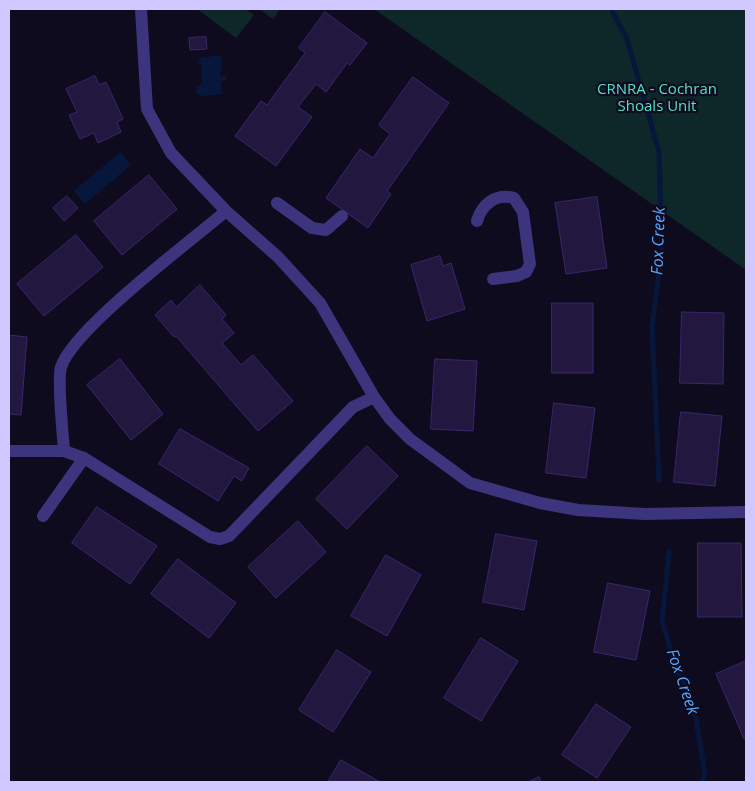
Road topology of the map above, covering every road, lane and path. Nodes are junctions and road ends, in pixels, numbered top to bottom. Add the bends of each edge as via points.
1 (141, 9) edge
2 (277, 203) dead end
3 (226, 212) junction
4 (342, 216) dead end
5 (477, 221) dead end
6 (493, 279) dead end
7 (374, 397) junction
8 (9, 451) edge
9 (64, 451) junction
10 (84, 458) junction
11 (746, 512) edge
12 (43, 516) dead end

1 - 3 street via 147,109 171,154
2 - 4 street via 312,228 326,230
3 - 7 street via 278,257 320,303
3 - 9 street via 106,314 66,356 60,370
5 - 6 street via 487,204 505,196 514,198 523,212 530,264 526,272 517,276
7 - 10 street via 353,407 230,536 220,539 210,537
7 - 11 street via 410,439 470,483 578,510 645,514
8 - 9 street
9 - 10 street
10 - 12 street

